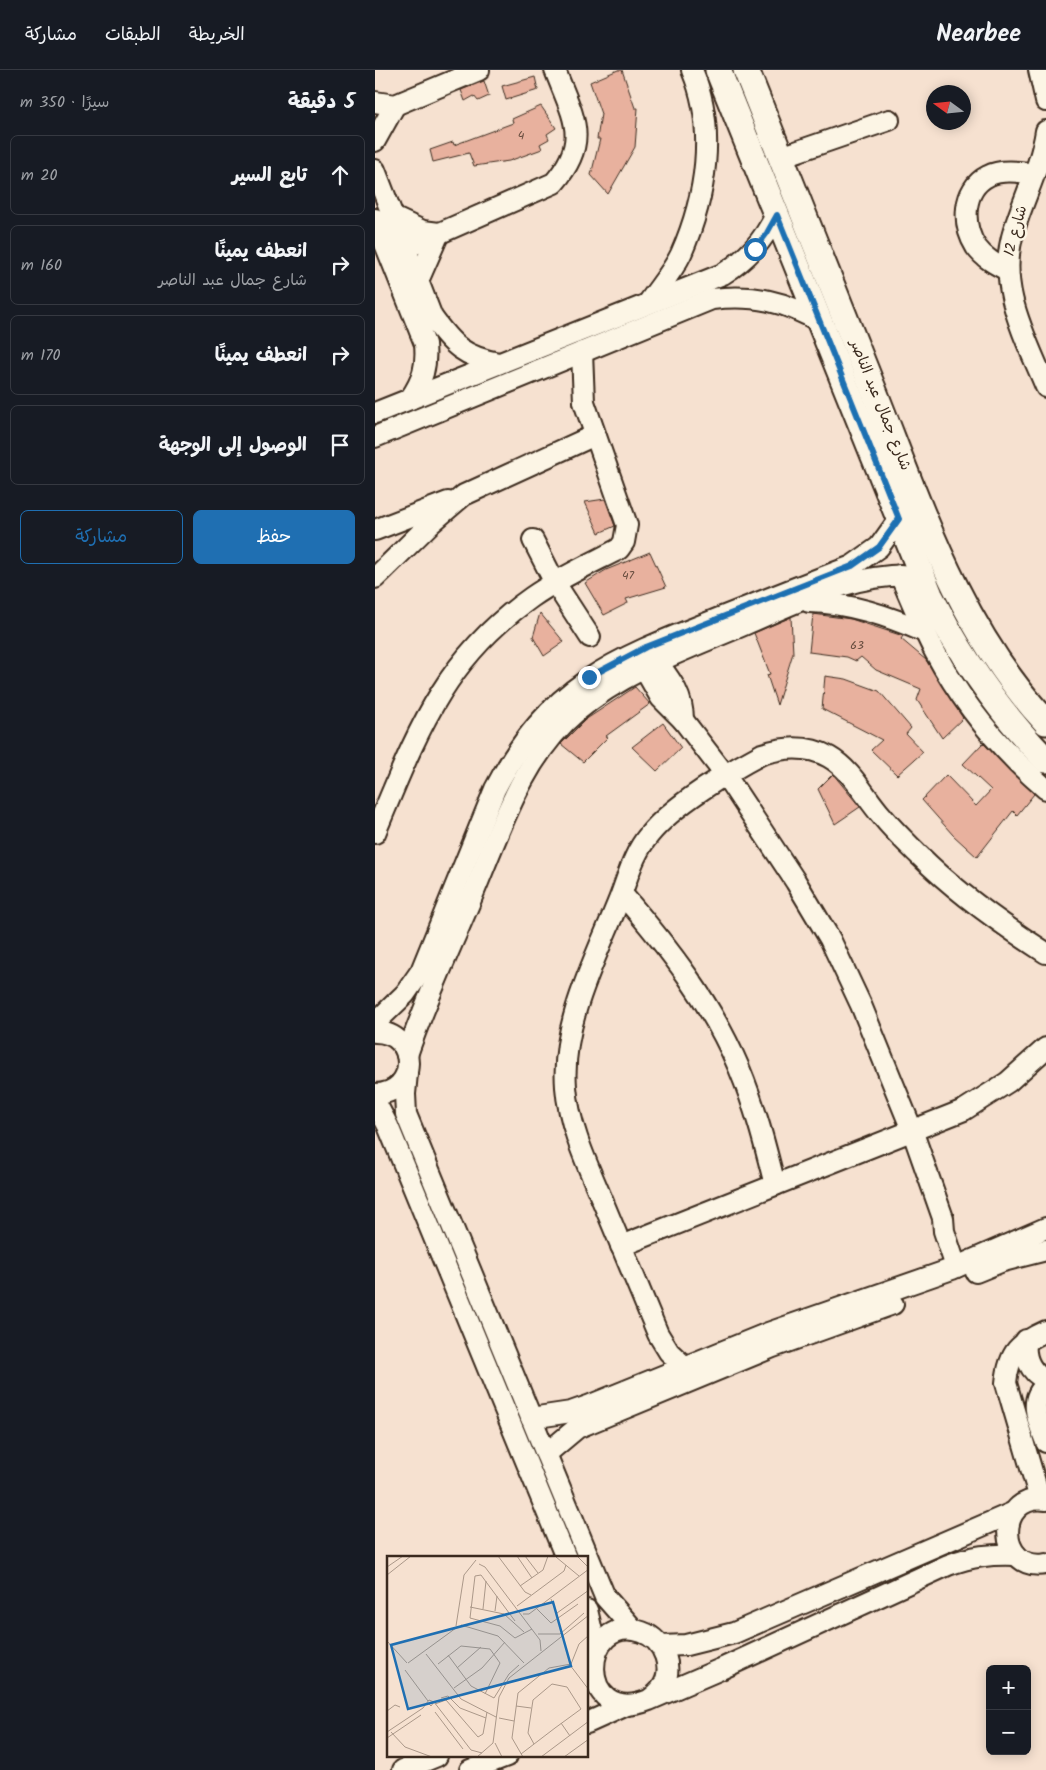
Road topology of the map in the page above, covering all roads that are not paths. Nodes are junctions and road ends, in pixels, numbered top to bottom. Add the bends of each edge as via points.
1 (479, 70) edge
2 (555, 70) edge
3 (692, 70) edge
4 (718, 70) edge
5 (746, 70) edge
6 (1039, 70) edge
7 (1046, 101) edge
8 (375, 102) edge
9 (395, 105) junction
10 (889, 120) dead end
11 (375, 141) edge
12 (1045, 141) edge
13 (781, 157) junction
14 (375, 170) edge
15 (1034, 174) junction
16 (777, 215) junction
17 (384, 218) edge
18 (439, 233) junction
19 (397, 251) junction
20 (1007, 270) junction
21 (419, 281) junction
22 (709, 290) junction
23 (649, 302) junction
24 (820, 322) junction
25 (582, 352) junction
26 (499, 363) junction
27 (550, 366) junction
28 (1046, 387) edge
29 (410, 399) junction
30 (584, 402) junction
31 (375, 413) edge
32 (595, 435) junction
33 (375, 437) edge
34 (464, 495) junction
35 (899, 519) junction
36 (375, 530) edge
37 (533, 540) dead end
38 (911, 575) junction
39 (375, 578) edge
40 (839, 579) junction
41 (555, 583) junction
42 (797, 601) junction
43 (925, 632) junction
44 (590, 637) dead end
45 (646, 657) junction
46 (1046, 722) edge
47 (1046, 760) edge
48 (726, 776) junction
49 (1046, 789) edge
50 (375, 833) edge
51 (622, 894) junction
52 (1046, 953) edge
53 (375, 1023) edge
54 (375, 1032) edge
55 (1046, 1048) edge
56 (407, 1064) junction
57 (375, 1094) edge
58 (375, 1101) edge
59 (912, 1130) junction
60 (775, 1185) junction
61 (1046, 1228) edge
62 (621, 1246) junction
63 (1046, 1250) edge
64 (969, 1265) junction
65 (1046, 1330) edge
66 (659, 1334) junction
67 (1026, 1340) junction
68 (683, 1366) junction
69 (651, 1378) junction
70 (1046, 1380) edge
71 (1046, 1385) edge
72 (591, 1413) junction
73 (531, 1418) junction
74 (1046, 1442) edge
75 (1046, 1447) edge
76 (546, 1454) junction
77 (1027, 1455) junction
78 (1044, 1499) edge
79 (1013, 1513) junction
80 (565, 1556) edge
81 (588, 1556) edge
82 (589, 1558) edge
83 (1035, 1566) edge
84 (589, 1619) edge
85 (634, 1630) junction
86 (661, 1646) junction
87 (591, 1667) edge
88 (649, 1700) junction
89 (627, 1705) junction
90 (589, 1722) edge
91 (432, 1758) edge
92 (502, 1758) edge
93 (403, 1770) edge
94 (470, 1770) edge

1 - 9 street
2 - 18 street via 575,122 576,145 568,166 554,183
3 - 23 street via 702,93 707,149 700,204 680,256
4 - 16 main road, شارع جمال عبد الناصر
5 - 13 main road, شارع جمال عبد الناصر
6 - 7 street
8 - 9 street
9 - 11 street
10 - 13 street
12 - 15 street, شارع 12
13 - 46 main road, شارع جمال عبد الناصر via 937,549 988,647
14 - 17 street
15 - 20 street, شارع 12 via 1013,231
15 - 20 street via 1009,172 988,175 969,196 966,210 969,230 977,248 990,262
16 - 22 street via 767,233 745,258 723,274
16 - 24 main road, شارع جمال عبد الناصر
17 - 18 street
17 - 19 street
18 - 19 street
18 - 21 street
19 - 21 street
19 - 29 street via 425,344 424,373
20 - 28 street, شارع 12 via 1014,308
21 - 26 street via 432,317 445,336 466,354
22 - 23 street
22 - 24 street via 780,302
22 - 25 street
23 - 26 street
24 - 35 main road, شارع جمال عبد الناصر
25 - 27 street
25 - 30 street
26 - 29 street
27 - 30 street via 575,388
27 - 33 street
29 - 31 street
30 - 32 street
32 - 34 street
32 - 41 street via 627,525 627,534 619,549
34 - 36 street
34 - 39 street
35 - 38 main road, شارع جمال عبد الناصر
35 - 40 street via 873,552
37 - 41 street
38 - 40 street
38 - 43 street
38 - 47 main road, شارع جمال عبد الناصر via 980,682
40 - 42 street
40 - 45 street
41 - 44 street
41 - 50 street via 496,625 445,684 425,718
42 - 43 street via 862,609
42 - 45 street
43 - 49 street via 964,698 1019,764
45 - 48 street via 661,698 683,720
45 - 53 street via 589,677 542,718 524,740 495,789 421,970 405,994
45 - 56 street via 557,730 526,773 435,983
48 - 51 street via 670,812 648,836 631,864
48 - 52 street via 762,754 778,749 812,750 828,756 842,766 883,817 933,868 1003,925
48 - 59 street via 830,939
51 - 60 street via 683,969 711,1012 739,1067
51 - 62 street via 575,1013 567,1050 566,1088 585,1159
54 - 56 street via 398,1040
55 - 59 street via 987,1097 964,1110
56 - 57 street via 401,1082 393,1090
56 - 73 street via 406,1114
58 - 80 street
59 - 60 street
59 - 64 street via 943,1218 953,1226
60 - 62 street
61 - 64 street
62 - 66 street
63 - 64 street via 1003,1261
64 - 68 street via 768,1332
64 - 72 street via 773,1347
65 - 67 street
66 - 68 street via 669,1352
66 - 69 street via 658,1357
67 - 70 street via 1027,1361 1032,1370
67 - 77 street via 1007,1366 1006,1383
68 - 69 street
69 - 72 street
71 - 74 street via 1036,1399 1035,1411
72 - 73 street via 571,1412
72 - 76 street
73 - 76 street
75 - 77 street
76 - 81 street
77 - 78 street
78 - 79 street via 1029,1500
79 - 83 street via 1007,1527 1009,1542
79 - 86 street via 734,1633 711,1641
82 - 85 street via 605,1597
83 - 88 street via 993,1554 970,1557
84 - 87 street via 594,1640
85 - 86 street via 653,1638
85 - 87 street via 609,1636 600,1646
86 - 88 street via 667,1660 667,1675 661,1690
87 - 89 street via 599,1689 616,1703
88 - 89 street
89 - 90 street
91 - 93 street
92 - 94 street

